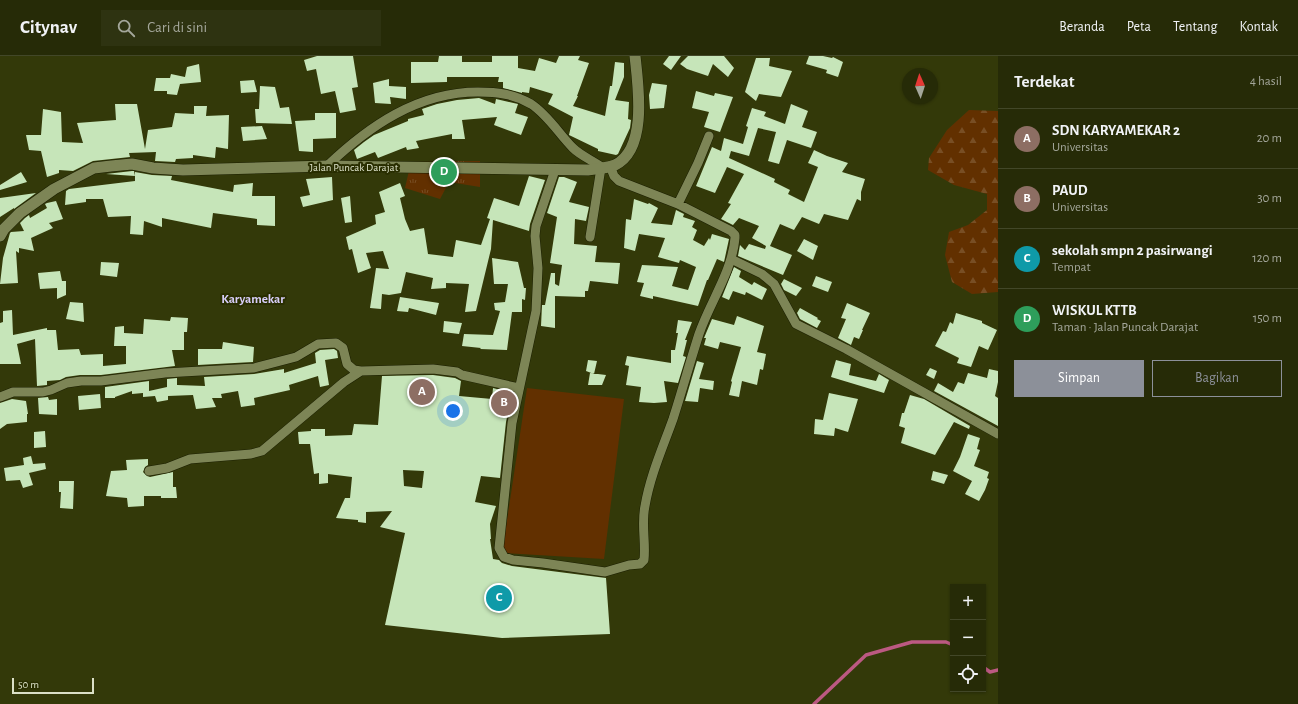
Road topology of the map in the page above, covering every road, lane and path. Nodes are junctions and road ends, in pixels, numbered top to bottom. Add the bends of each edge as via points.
1 (635, 56) edge
2 (709, 136) dead end
3 (326, 166) junction
4 (605, 167) junction
5 (555, 170) junction
6 (678, 204) junction
7 (0, 236) edge
8 (590, 237) dead end
9 (731, 258) junction
10 (362, 371) junction
11 (519, 388) junction
12 (0, 397) edge
13 (998, 434) edge
14 (149, 471) dead end

1 - 4 street via 639,122 634,142 625,156 615,164
2 - 6 street
3 - 4 street via 360,136 415,104 461,92 494,92 516,96 531,104 574,149
3 - 5 street, Jalan Puncak Darajat
3 - 7 street, Jalan Puncak Darajat via 183,170 132,164 94,168 54,189 20,213
4 - 5 street, Jalan Puncak Darajat
4 - 6 street via 619,181
4 - 8 street
5 - 11 street via 536,226 536,311
6 - 9 street via 735,235
9 - 11 street via 700,333 650,482 643,520 644,560 640,564 605,572 513,560 504,556 499,548 499,540 512,422
9 - 13 street via 762,274 774,284 796,324
10 - 11 street via 433,369 457,372
10 - 12 street via 354,370 347,364 343,348 336,343 318,344 296,358 254,368 81,381 43,392 13,392
10 - 14 street via 344,382 262,451 190,460

